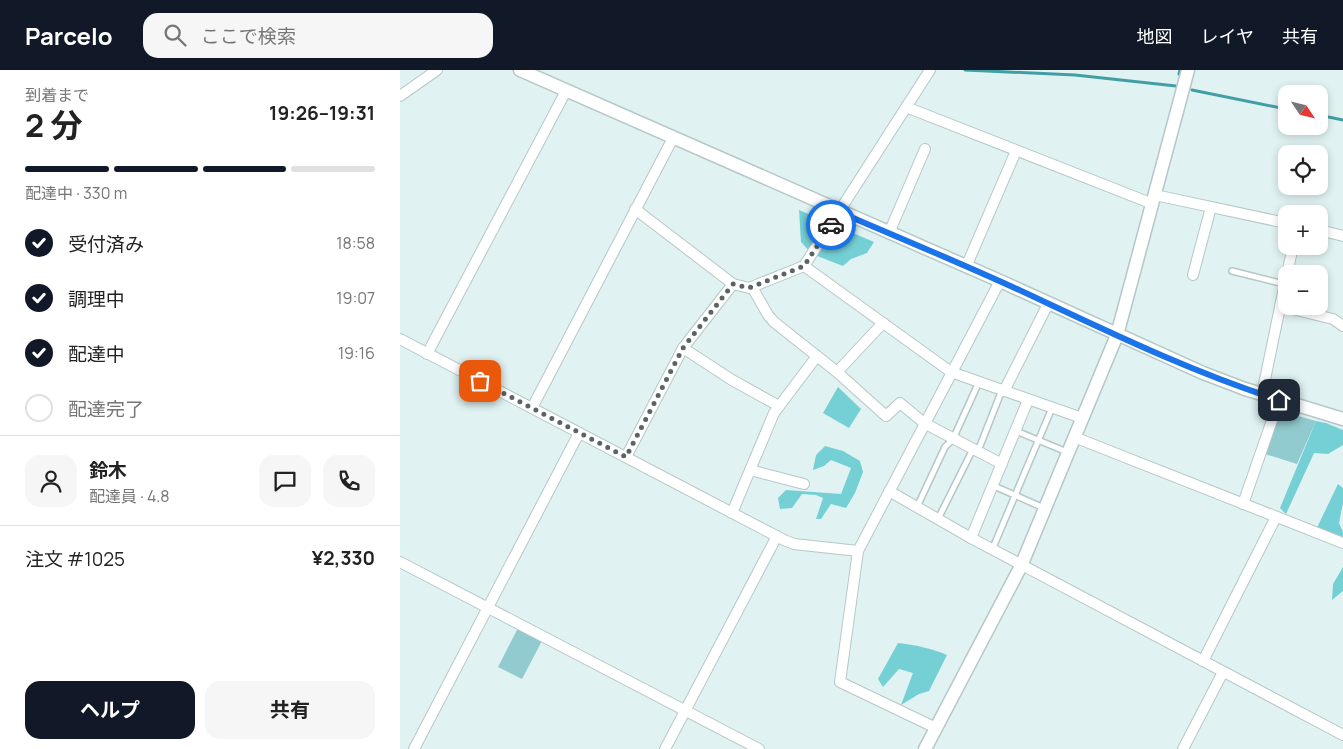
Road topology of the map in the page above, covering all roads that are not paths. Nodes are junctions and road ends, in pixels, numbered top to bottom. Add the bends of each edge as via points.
1 (437, 70) edge
2 (520, 70) edge
3 (930, 70) edge
4 (1188, 70) edge
5 (566, 91) junction
6 (400, 96) edge
7 (906, 107) junction
8 (673, 138) junction
9 (925, 149) dead end
10 (1016, 151) junction
11 (1154, 200) junction
12 (1211, 207) junction
13 (635, 209) junction
14 (839, 212) junction
15 (1278, 221) edge
16 (1328, 232) edge
17 (888, 233) junction
18 (1343, 236) edge
19 (804, 266) junction
20 (966, 267) junction
21 (1232, 271) dead end
22 (1193, 274) dead end
23 (1278, 280) edge
24 (1000, 281) junction
25 (733, 284) junction
26 (752, 287) junction
27 (1048, 304) junction
28 (1278, 315) edge
29 (1317, 315) edge
30 (883, 323) junction
31 (1343, 326) edge
32 (1117, 335) junction
33 (400, 339) edge
34 (683, 348) junction
35 (428, 354) junction
36 (817, 356) junction
37 (838, 372) junction
38 (951, 372) junction
39 (979, 382) junction
40 (1003, 390) junction
41 (1262, 394) junction
42 (1028, 400) junction
43 (1279, 400) junction
44 (779, 406) junction
45 (532, 408) junction
46 (1052, 408) junction
47 (1082, 418) junction
48 (1343, 419) edge
49 (924, 423) junction
50 (1016, 431) junction
51 (579, 432) junction
52 (1074, 438) junction
53 (953, 439) junction
54 (1038, 440) junction
55 (978, 451) junction
56 (1068, 452) junction
57 (626, 457) junction
58 (1002, 464) junction
59 (750, 470) junction
60 (804, 484) dead end
61 (994, 486) junction
62 (889, 491) junction
63 (1015, 495) junction
64 (1243, 504) junction
65 (917, 507) junction
66 (1045, 508) junction
67 (732, 512) junction
68 (1276, 517) junction
69 (938, 519) junction
70 (777, 536) junction
71 (971, 538) junction
72 (1343, 543) edge
73 (992, 550) junction
74 (858, 551) junction
75 (400, 562) edge
76 (1021, 566) junction
77 (488, 607) junction
78 (1203, 661) junction
79 (1223, 672) junction
80 (685, 710) junction
81 (936, 728) junction
82 (1343, 735) edge
83 (414, 749) edge
84 (665, 749) edge
85 (758, 749) edge
86 (925, 749) edge
87 (1183, 749) edge

1 - 6 street
2 - 5 street
3 - 7 street
4 - 11 street
5 - 8 street
5 - 35 street
7 - 10 street
7 - 14 street
8 - 13 street
8 - 14 street
9 - 17 street
10 - 11 street
10 - 20 street
11 - 12 street
11 - 32 street
12 - 15 street
12 - 22 street
13 - 25 street
13 - 45 street
14 - 17 street
14 - 19 street
16 - 18 street
17 - 20 street
19 - 26 street
19 - 30 street
20 - 24 street
21 - 23 lane
24 - 27 street
24 - 38 street
25 - 26 street
25 - 34 street
26 - 36 street via 774,322
27 - 32 street
27 - 40 street
28 - 41 street
29 - 31 street via 1334,319
30 - 37 street
30 - 38 street
32 - 41 street via 1203,373
32 - 47 street
33 - 35 street
34 - 44 street
34 - 57 street
35 - 45 street
36 - 37 street
36 - 44 street
37 - 49 street via 886,416 900,403
38 - 39 street
38 - 49 street
39 - 40 street
39 - 53 lane
40 - 42 street
40 - 55 lane
41 - 43 street
42 - 46 street
42 - 50 street
43 - 48 street
43 - 64 street
44 - 59 street
45 - 51 street
46 - 47 street
46 - 54 lane
47 - 52 street
49 - 53 street
49 - 62 street
50 - 54 lane
50 - 58 street
51 - 57 street
51 - 77 street
52 - 56 street
52 - 64 street
53 - 55 street
53 - 65 lane via 945,448
54 - 56 lane
54 - 63 lane
55 - 58 street
55 - 69 lane via 971,453
56 - 66 street
57 - 67 street
58 - 61 street
59 - 60 street
59 - 67 street
61 - 63 lane
61 - 71 street
62 - 65 street
62 - 74 street
63 - 66 lane
63 - 73 lane
64 - 68 street
65 - 69 street
66 - 76 street
67 - 70 street
68 - 72 street
68 - 78 street
69 - 71 street
70 - 74 street via 794,544
70 - 80 street
71 - 73 street
73 - 76 street
74 - 81 street via 840,682
75 - 77 street
76 - 78 street
76 - 81 street
77 - 80 street
77 - 83 street
78 - 79 street
79 - 82 street
79 - 87 street
80 - 84 street
80 - 85 street
81 - 86 street

